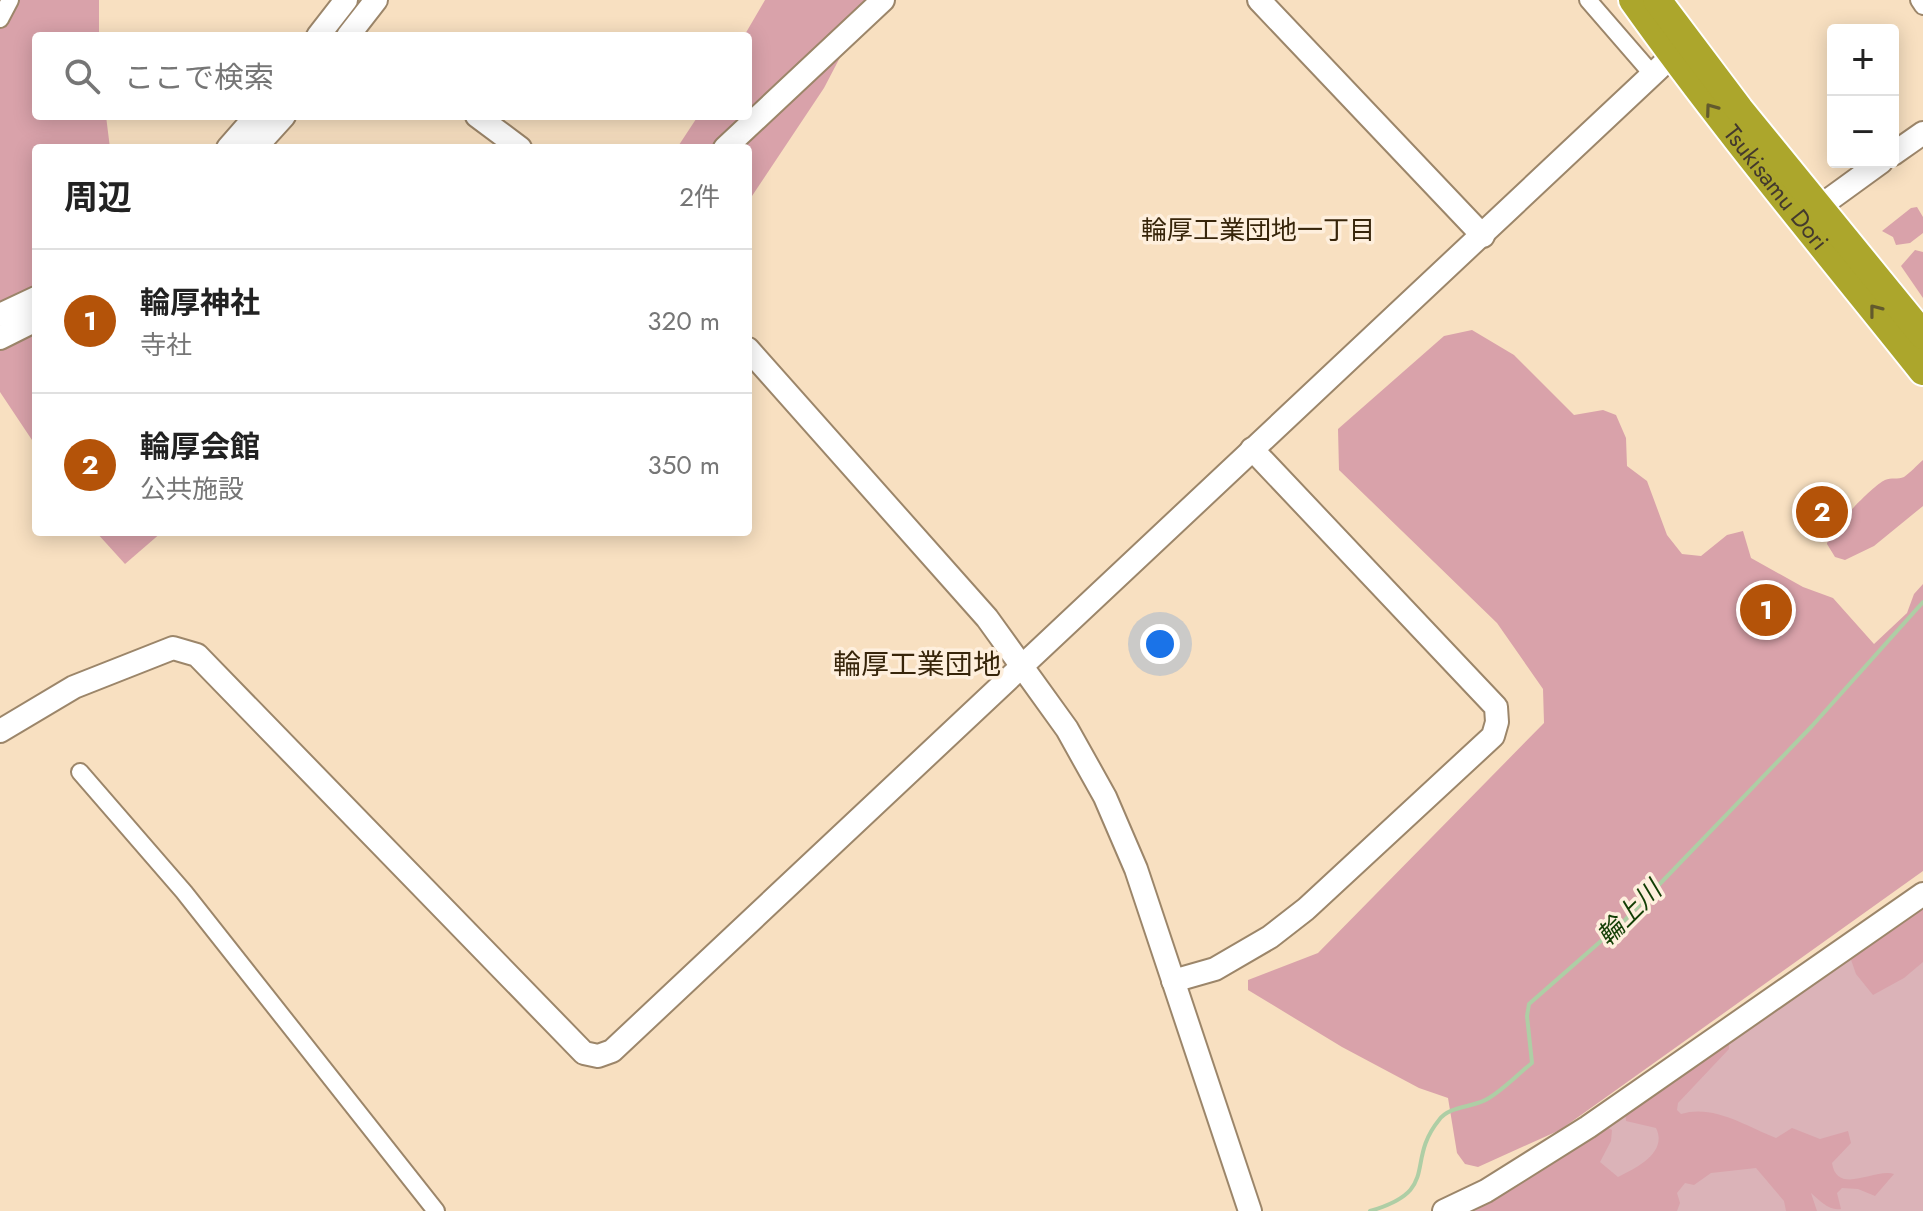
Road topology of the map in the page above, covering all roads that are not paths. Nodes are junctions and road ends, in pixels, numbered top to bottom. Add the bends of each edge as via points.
1 (10, 0) edge
2 (376, 0) edge
3 (883, 0) edge
4 (1259, 0) edge
5 (1588, 0) edge
6 (1633, 0) edge
7 (1649, 0) edge
8 (1657, 0) edge
9 (1919, 0) edge
10 (342, 6) edge
11 (1923, 6) edge
12 (0, 19) edge
13 (321, 32) edge
14 (359, 32) edge
15 (1663, 65) junction
16 (1715, 77) junction
17 (252, 120) edge
18 (280, 120) edge
19 (482, 120) edge
20 (1923, 133) edge
21 (232, 144) edge
22 (259, 144) edge
23 (515, 144) edge
24 (729, 144) edge
25 (1899, 150) edge
26 (1873, 168) edge
27 (1811, 213) junction
28 (1483, 236) junction
29 (32, 300) edge
30 (0, 315) edge
31 (32, 322) edge
32 (1923, 335) edge
33 (0, 338) edge
34 (752, 353) edge
35 (1923, 371) edge
36 (1252, 449) junction
37 (1025, 666) junction
38 (0, 731) edge
39 (80, 772) dead end
40 (1923, 894) edge
41 (1173, 981) junction
42 (436, 1211) edge
43 (1250, 1211) edge
44 (1444, 1211) edge

1 - 12 street
2 - 14 street
3 - 24 street
4 - 28 street
5 - 15 street
6 - 15 highway, Tsukisamu Dori
7 - 16 street
8 - 16 highway, Tsukisamu Dori
9 - 11 street
10 - 13 street
10 - 14 street
27 -> 15 highway, Tsukisamu Dori
15 - 28 street
16 - 27 highway, Tsukisamu Dori
17 - 21 street
18 - 22 street
19 - 23 street
20 - 25 street
26 - 27 street
27 - 32 highway, Tsukisamu Dori
35 -> 27 highway, Tsukisamu Dori
28 - 36 street
29 - 30 street
31 - 33 street
34 - 37 street
36 - 37 street
36 - 41 street via 1496,707 1497,722 1493,736 1306,909 1215,969
37 - 38 street via 612,1051 598,1056 584,1053 197,655 173,648 74,687
37 - 41 street via 1105,797 1136,869
39 - 42 street via 184,892
40 - 44 street via 1588,1127
41 - 43 street

